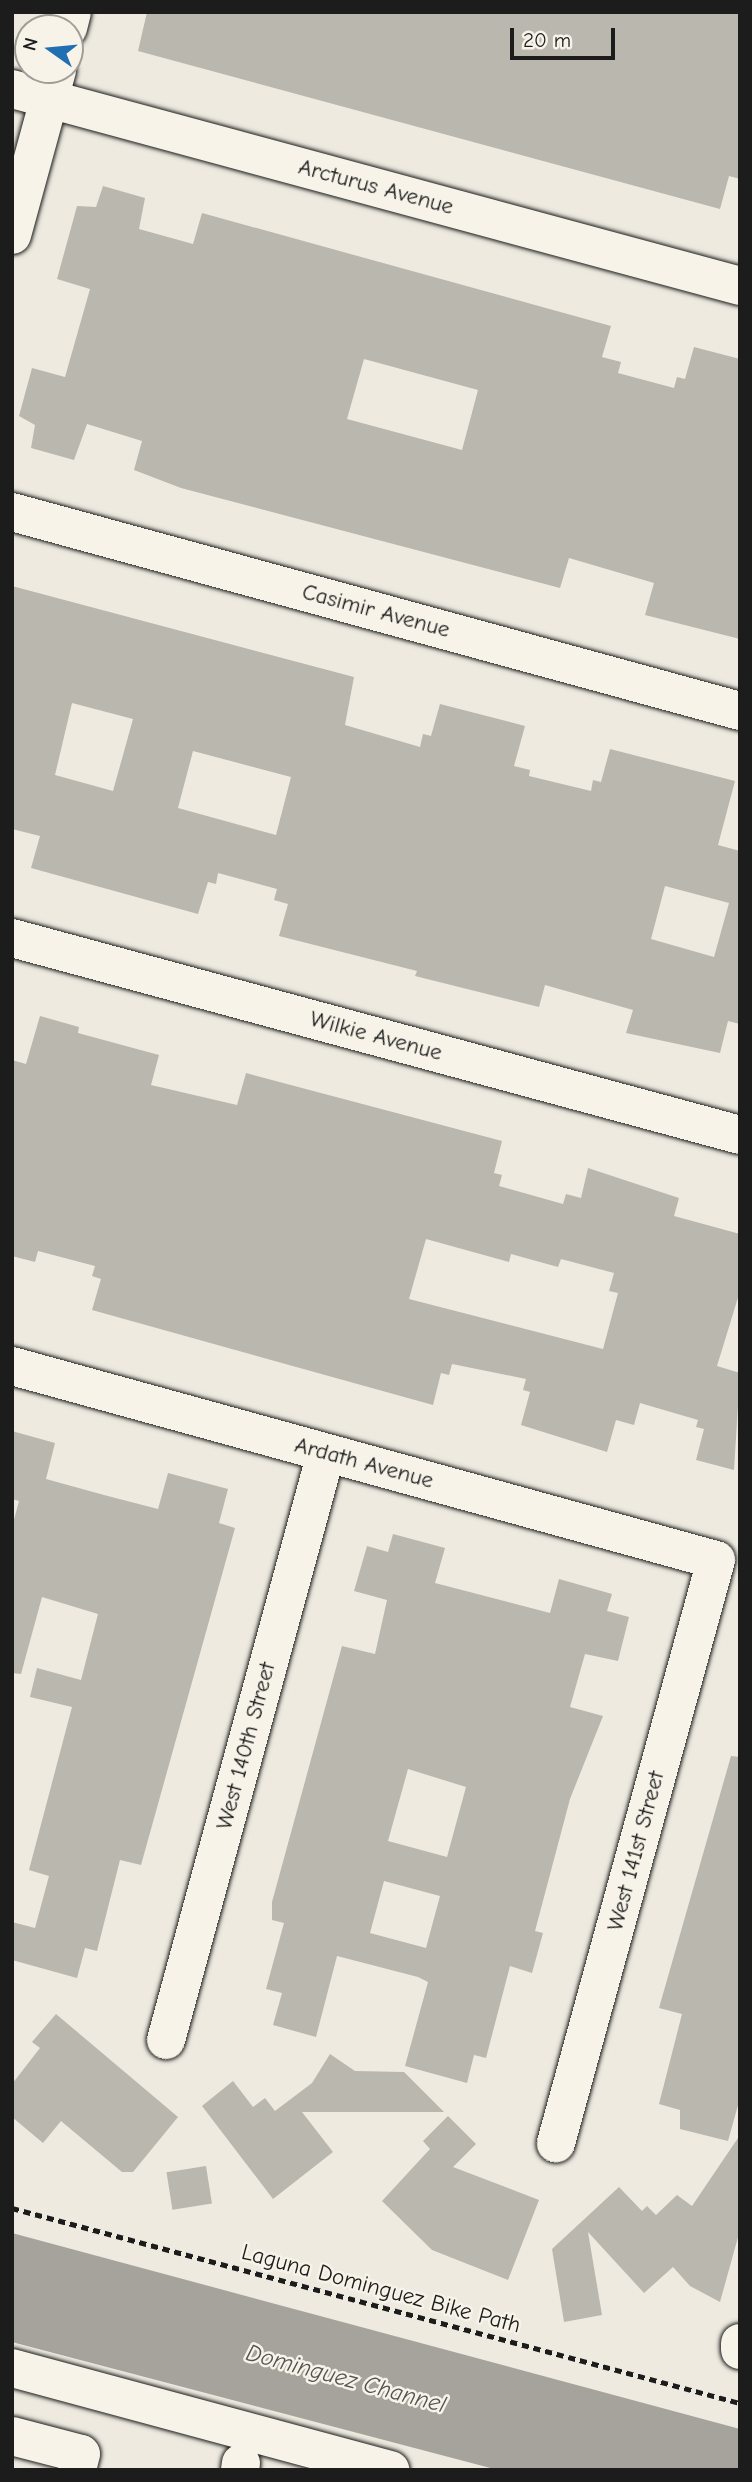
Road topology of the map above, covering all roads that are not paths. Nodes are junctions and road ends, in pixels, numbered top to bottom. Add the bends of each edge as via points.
1 (53, 84) edge
2 (12, 89) edge
3 (12, 234) edge
4 (740, 286) edge
5 (12, 512) edge
6 (740, 711) edge
7 (12, 938) edge
8 (740, 1135) edge
9 (12, 1366) edge
10 (326, 1453) junction
11 (716, 1560) joint
12 (166, 2040) dead end
13 (556, 2143) dead end
14 (740, 2343) edge
15 (740, 2350) edge
16 (12, 2368) edge
17 (12, 2436) edge
18 (77, 2470) edge
19 (391, 2470) edge

1 - 2 street, Arcturus Avenue
1 - 3 street
1 - 4 street, Arcturus Avenue
5 - 6 street, Casimir Avenue
7 - 8 street, Wilkie Avenue
9 - 10 street, Ardath Avenue
10 - 11 street, Ardath Avenue
10 - 12 street, West 140th Street
11 - 13 street, West 141st Street
14 - 15 street
16 - 19 street
17 - 18 street via 81,2454

